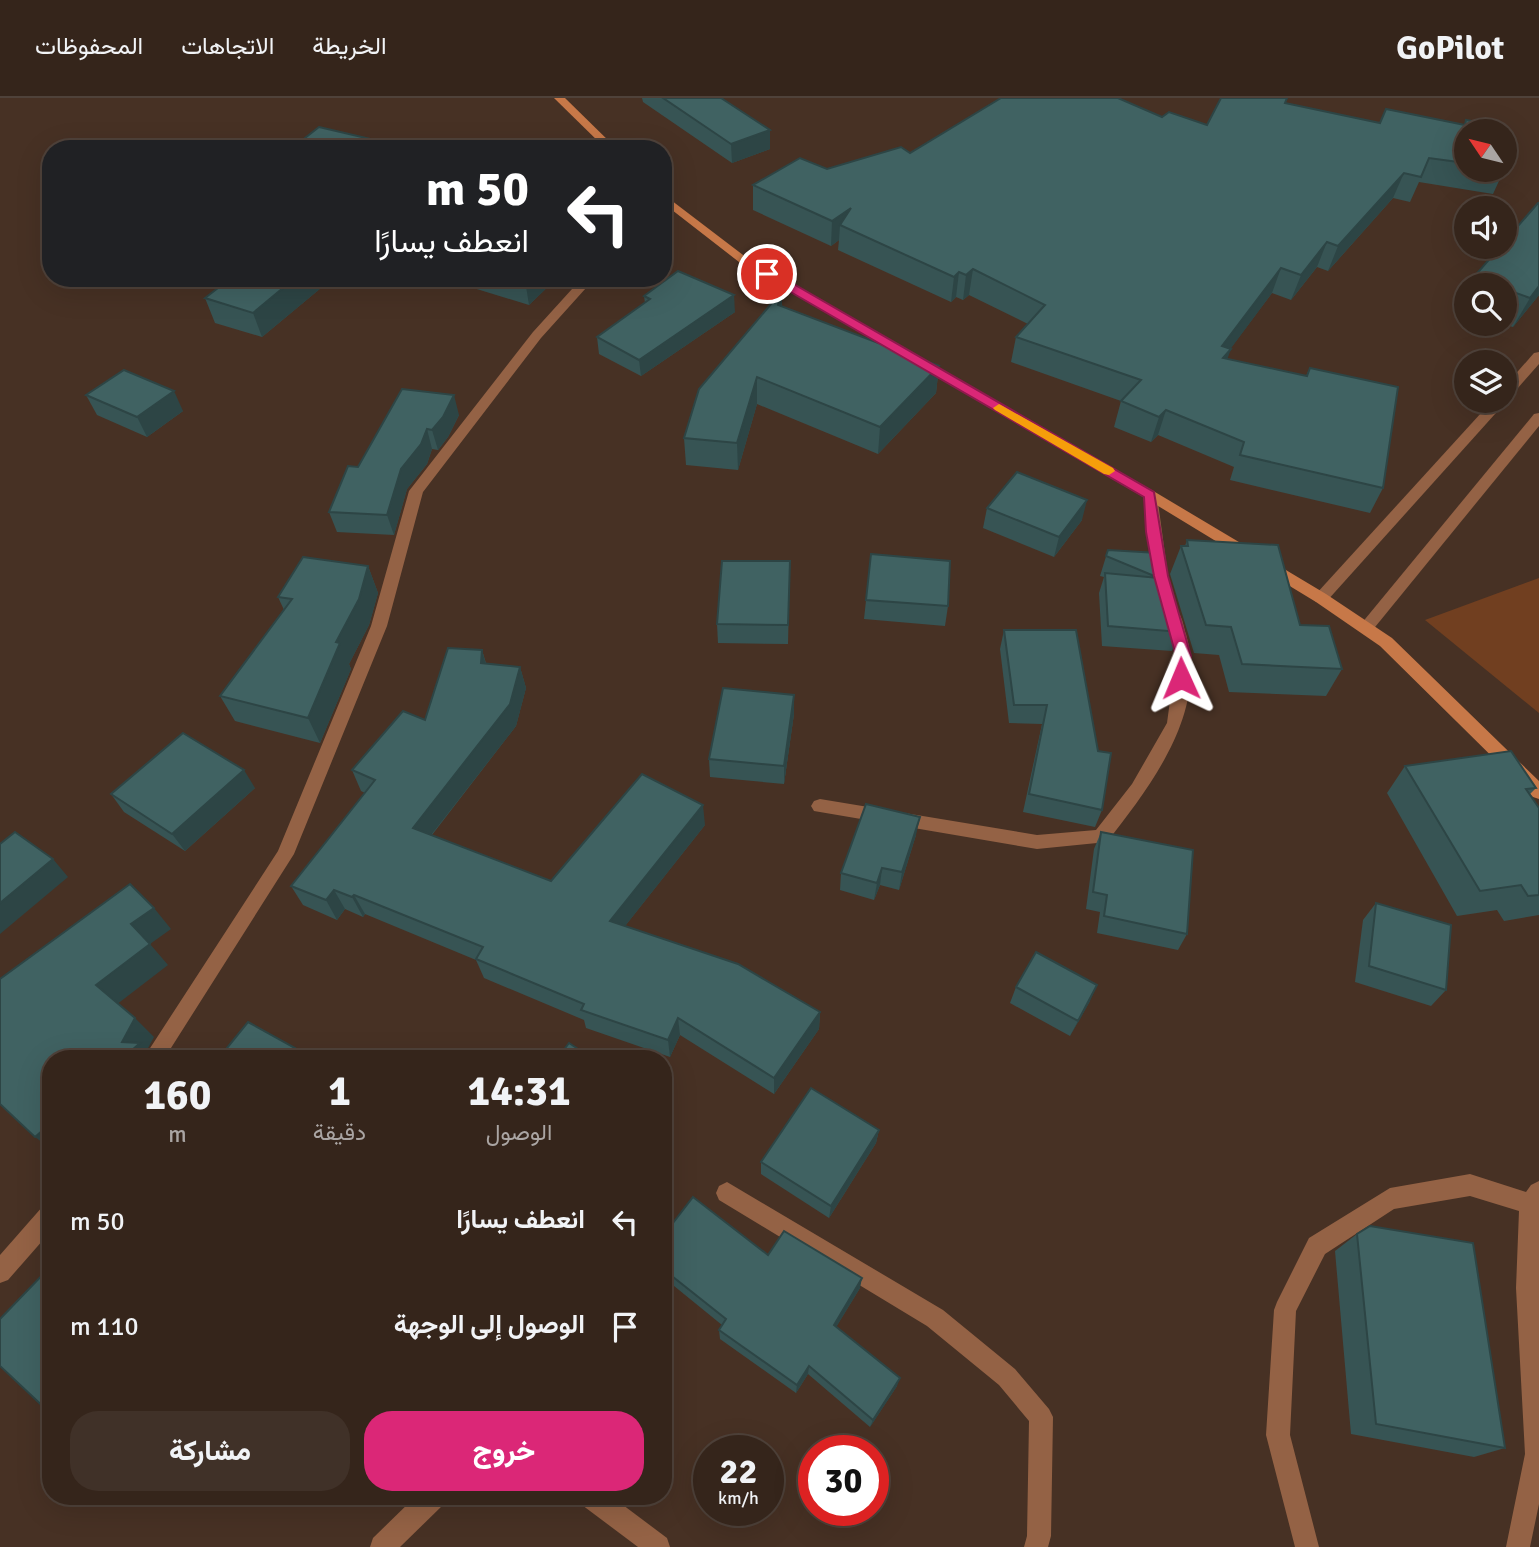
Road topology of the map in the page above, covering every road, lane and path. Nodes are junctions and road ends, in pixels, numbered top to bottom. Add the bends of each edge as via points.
1 (559, 98) edge
2 (603, 140) edge
3 (672, 204) edge
4 (581, 287) edge
5 (1539, 356) edge
6 (1517, 381) edge
7 (1488, 413) edge
8 (1539, 417) edge
9 (1150, 495) junction
10 (1321, 598) junction
11 (1366, 628) junction
12 (1539, 792) edge
13 (820, 806) dead end
14 (159, 1050) edge
15 (727, 1193) dead end
16 (1534, 1198) edge
17 (42, 1224) edge
18 (0, 1272) edge
19 (425, 1505) edge
20 (603, 1505) edge
21 (382, 1547) edge
22 (658, 1547) edge
23 (1036, 1547) edge
24 (1307, 1547) edge
25 (1518, 1547) edge

1 - 2 main road
3 - 9 main road via 743,260
4 - 14 street via 537,335 416,491 379,625 285,854
5 - 6 street
7 - 10 street
8 - 11 street
9 - 10 main road
9 - 13 street via 1153,532 1184,656 1174,723 1138,789 1101,837 1037,842
10 - 11 main road
11 - 12 main road via 1386,642
15 - 23 street via 935,1318 1007,1377 1041,1417
16 - 24 street via 1470,1185 1390,1199 1317,1246 1285,1310 1278,1435
16 - 25 street via 1527,1288 1537,1454
17 - 18 street
19 - 21 street
20 - 22 street

